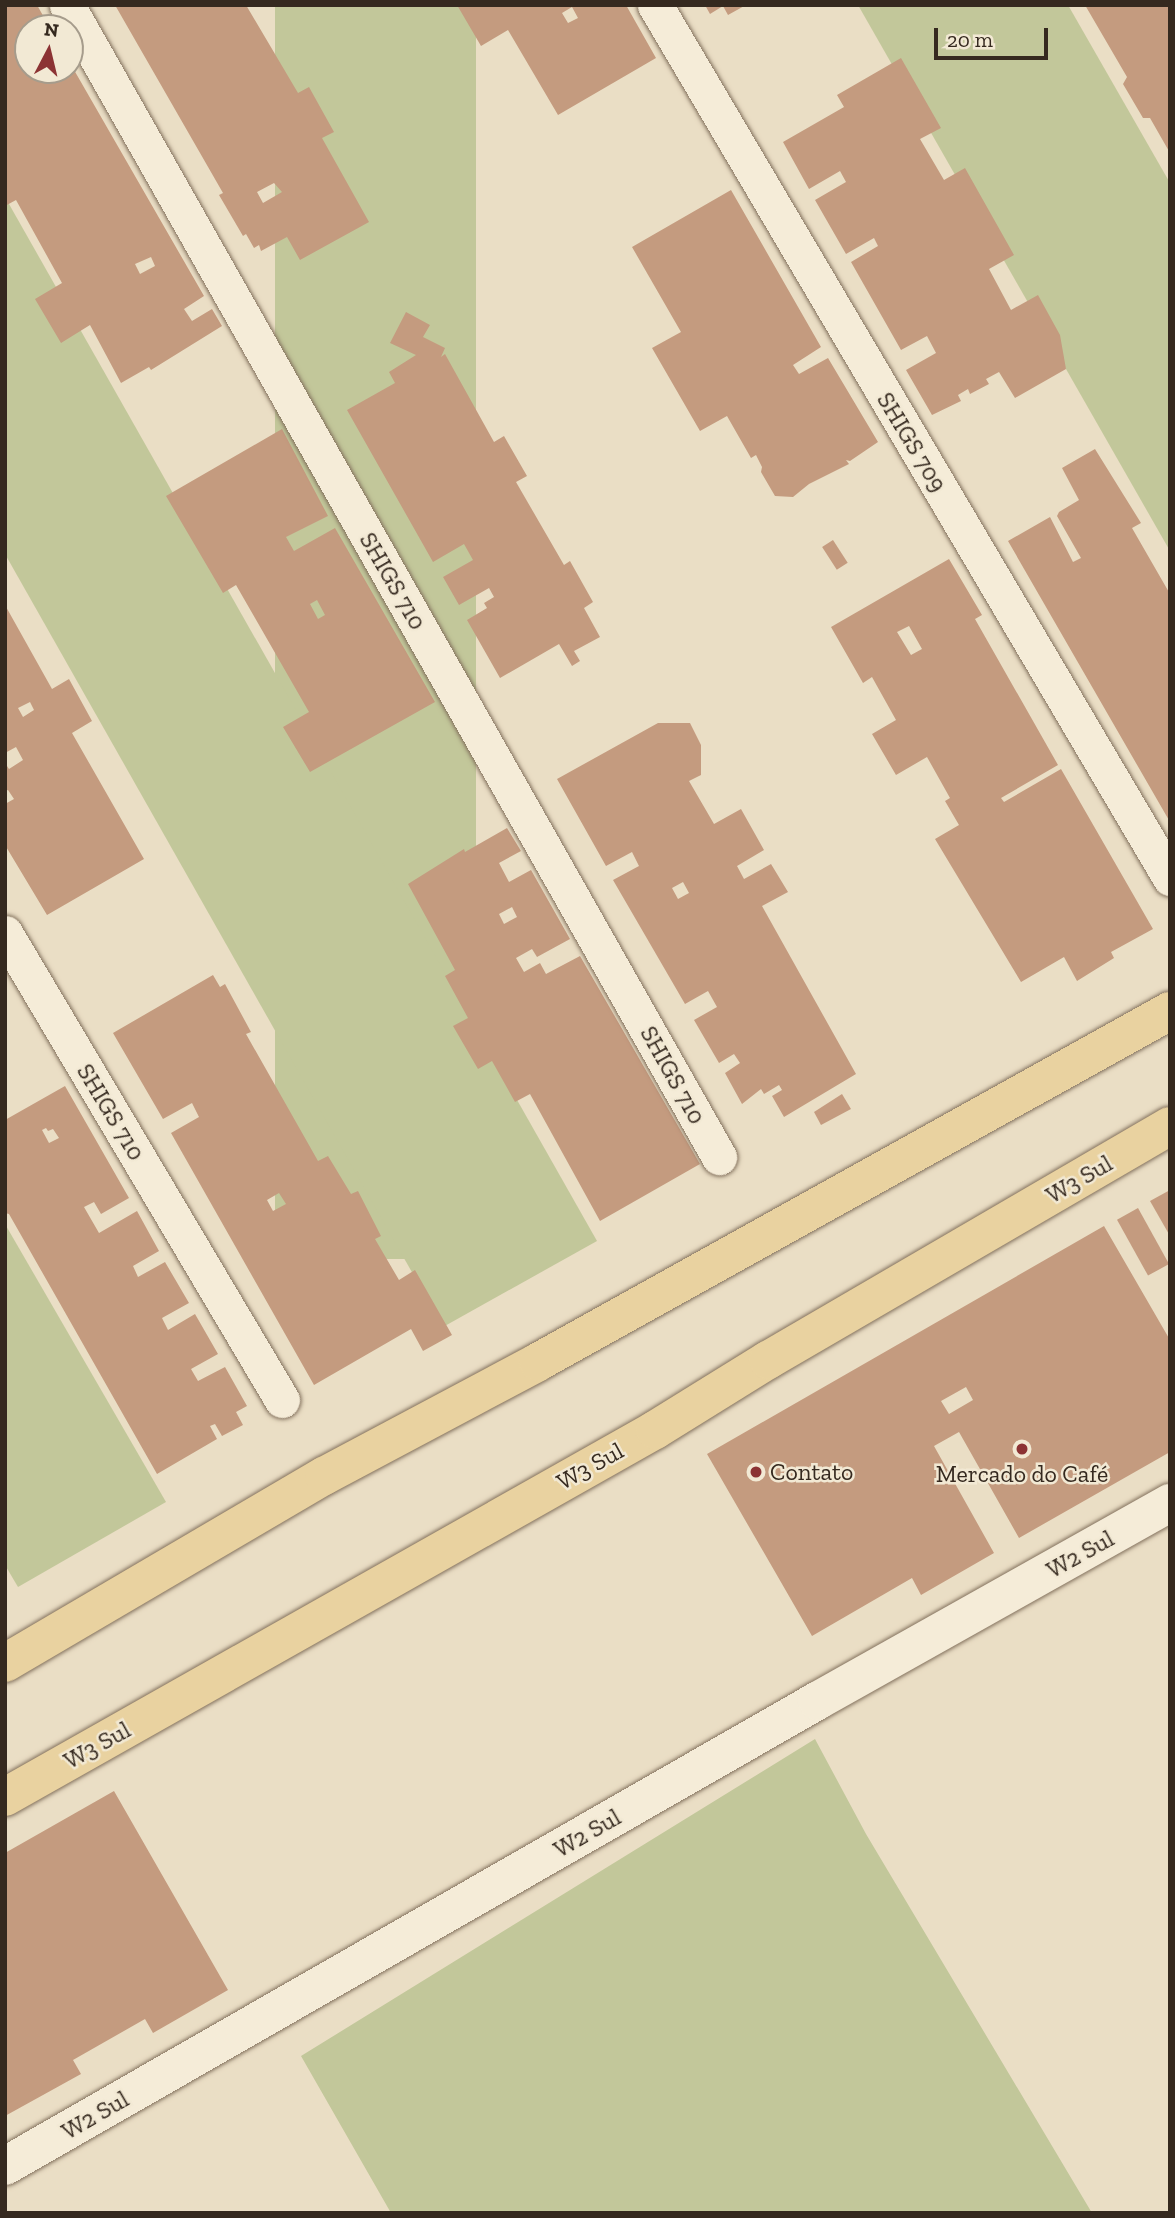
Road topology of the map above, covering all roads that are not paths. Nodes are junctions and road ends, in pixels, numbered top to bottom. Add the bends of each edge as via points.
1 (67, 5) edge
2 (655, 5) edge
3 (1170, 878) edge
4 (5, 933) edge
5 (1170, 1011) edge
6 (1170, 1126) edge
7 (719, 1157) dead end
8 (282, 1400) dead end
9 (1170, 1503) edge
10 (5, 1663) edge
11 (5, 1797) edge
12 (5, 2166) edge

1 - 7 street, SHIGS 710
2 - 3 street, SHIGS 709
4 - 8 street, SHIGS 710
5 - 10 main road via 324,1476
6 - 11 main road, W3 Sul via 655,1430
9 - 12 street, W2 Sul

